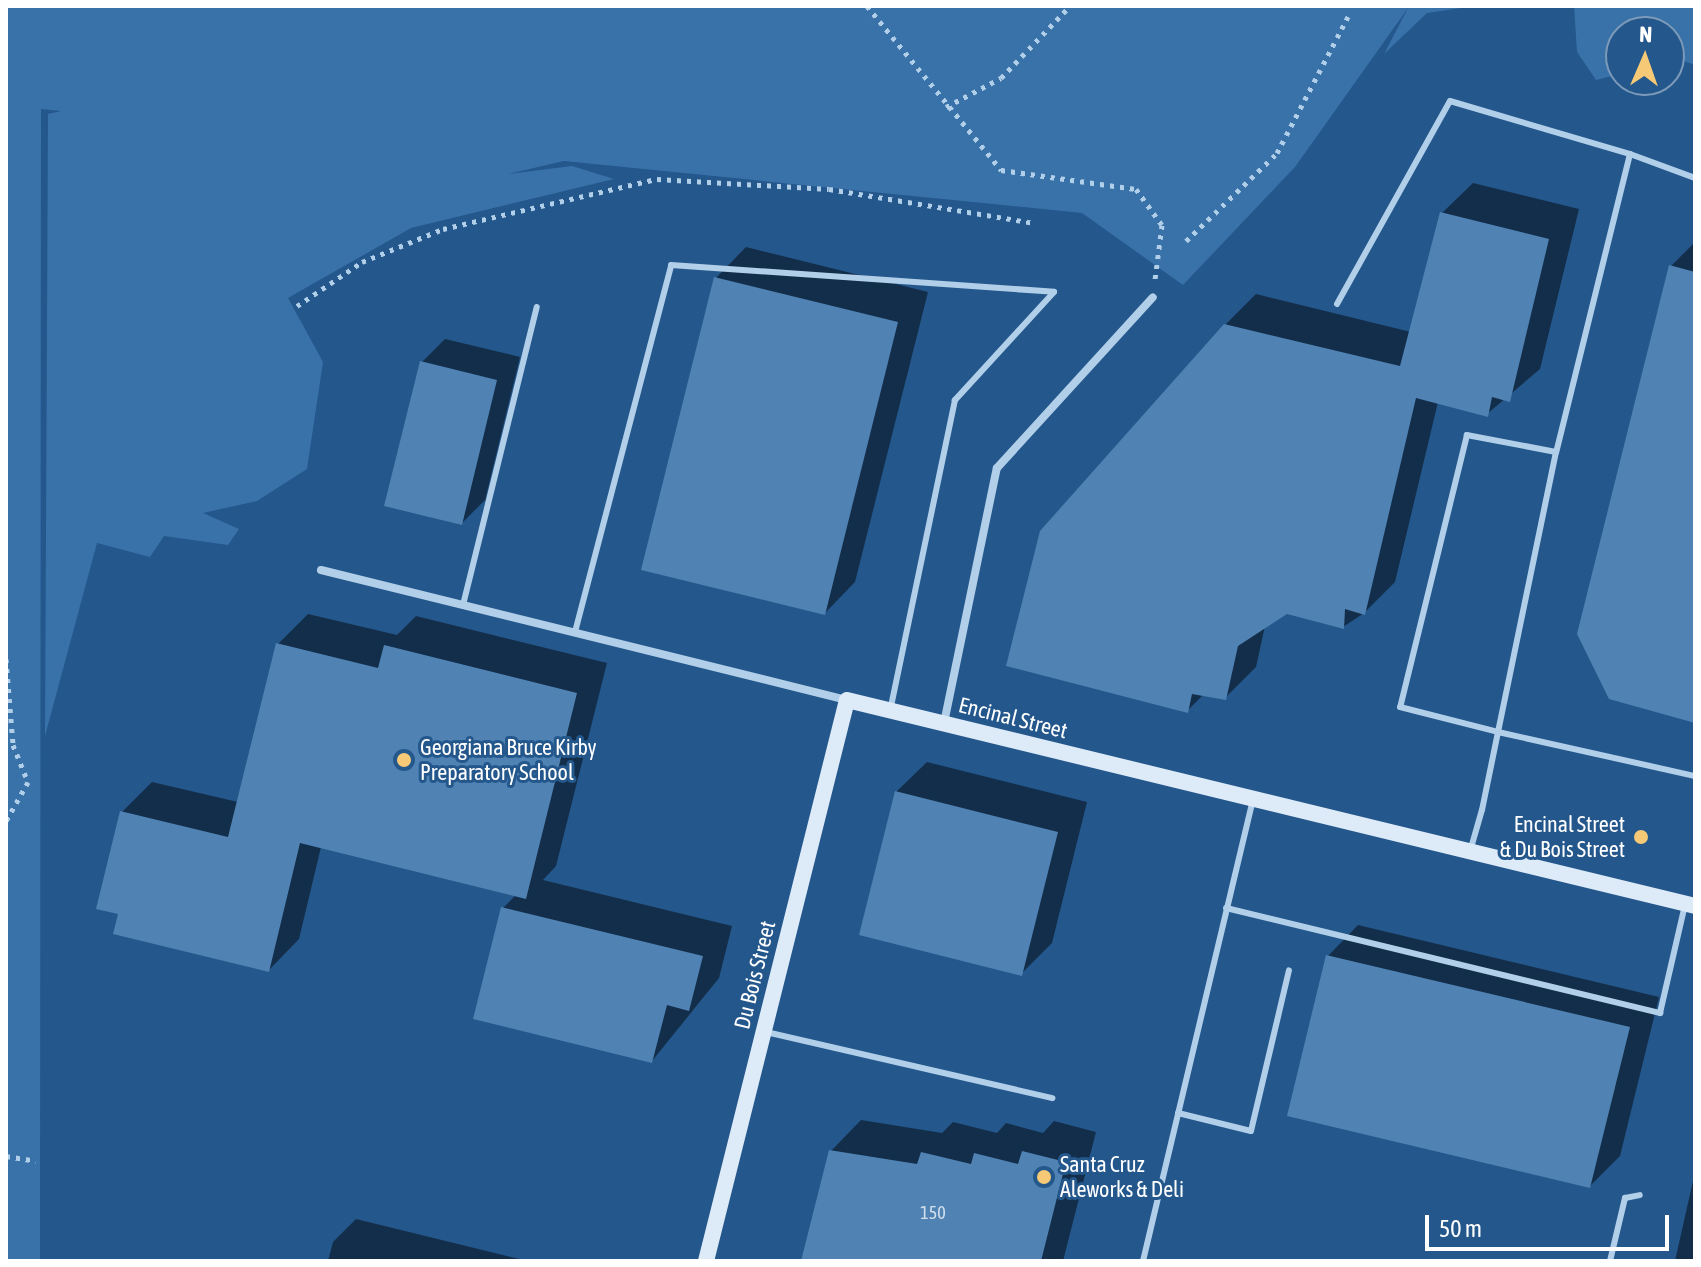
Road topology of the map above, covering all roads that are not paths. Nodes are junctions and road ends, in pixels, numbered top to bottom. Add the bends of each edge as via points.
1 (1630, 154) junction
2 (1695, 178) edge
3 (1153, 297) road end
4 (1337, 304) dead end
5 (537, 307) dead end
6 (1556, 452) junction
7 (321, 570) dead end
8 (463, 605) junction
9 (575, 632) junction
10 (847, 700) junction
11 (890, 711) junction
12 (944, 724) junction
13 (1498, 732) junction
14 (1695, 776) edge
15 (1253, 799) junction
16 (1470, 852) junction
17 (1690, 905) edge
18 (1226, 908) junction
19 (1289, 970) dead end
20 (763, 1031) junction
21 (1052, 1098) dead end
22 (1178, 1113) junction
23 (1640, 1195) dead end
24 (706, 1261) edge
25 (1143, 1261) edge
26 (1610, 1261) edge

1 - 2 lane
1 - 4 lane via 1450,101
1 - 6 lane
3 - 12 street via 997,468
5 - 8 lane
6 - 13 lane
6 - 13 lane via 1467,435 1400,707
7 - 8 street, Encinal Street
8 - 9 street, Encinal Street
9 - 10 street, Encinal Street
9 - 11 lane via 671,265 1054,292 955,400
10 - 11 street, Encinal Street
10 - 20 street, Du Bois Street
11 - 12 street, Encinal Street
12 - 15 street, Encinal Street
13 - 14 lane
13 - 16 lane
15 - 16 street, Encinal Street
15 - 18 lane
16 - 17 street, Encinal Street
17 - 18 lane via 1660,1013
18 - 22 lane
19 - 22 lane via 1251,1131
20 - 21 lane
20 - 24 street, Du Bois Street
22 - 25 lane
23 - 26 lane via 1625,1198

